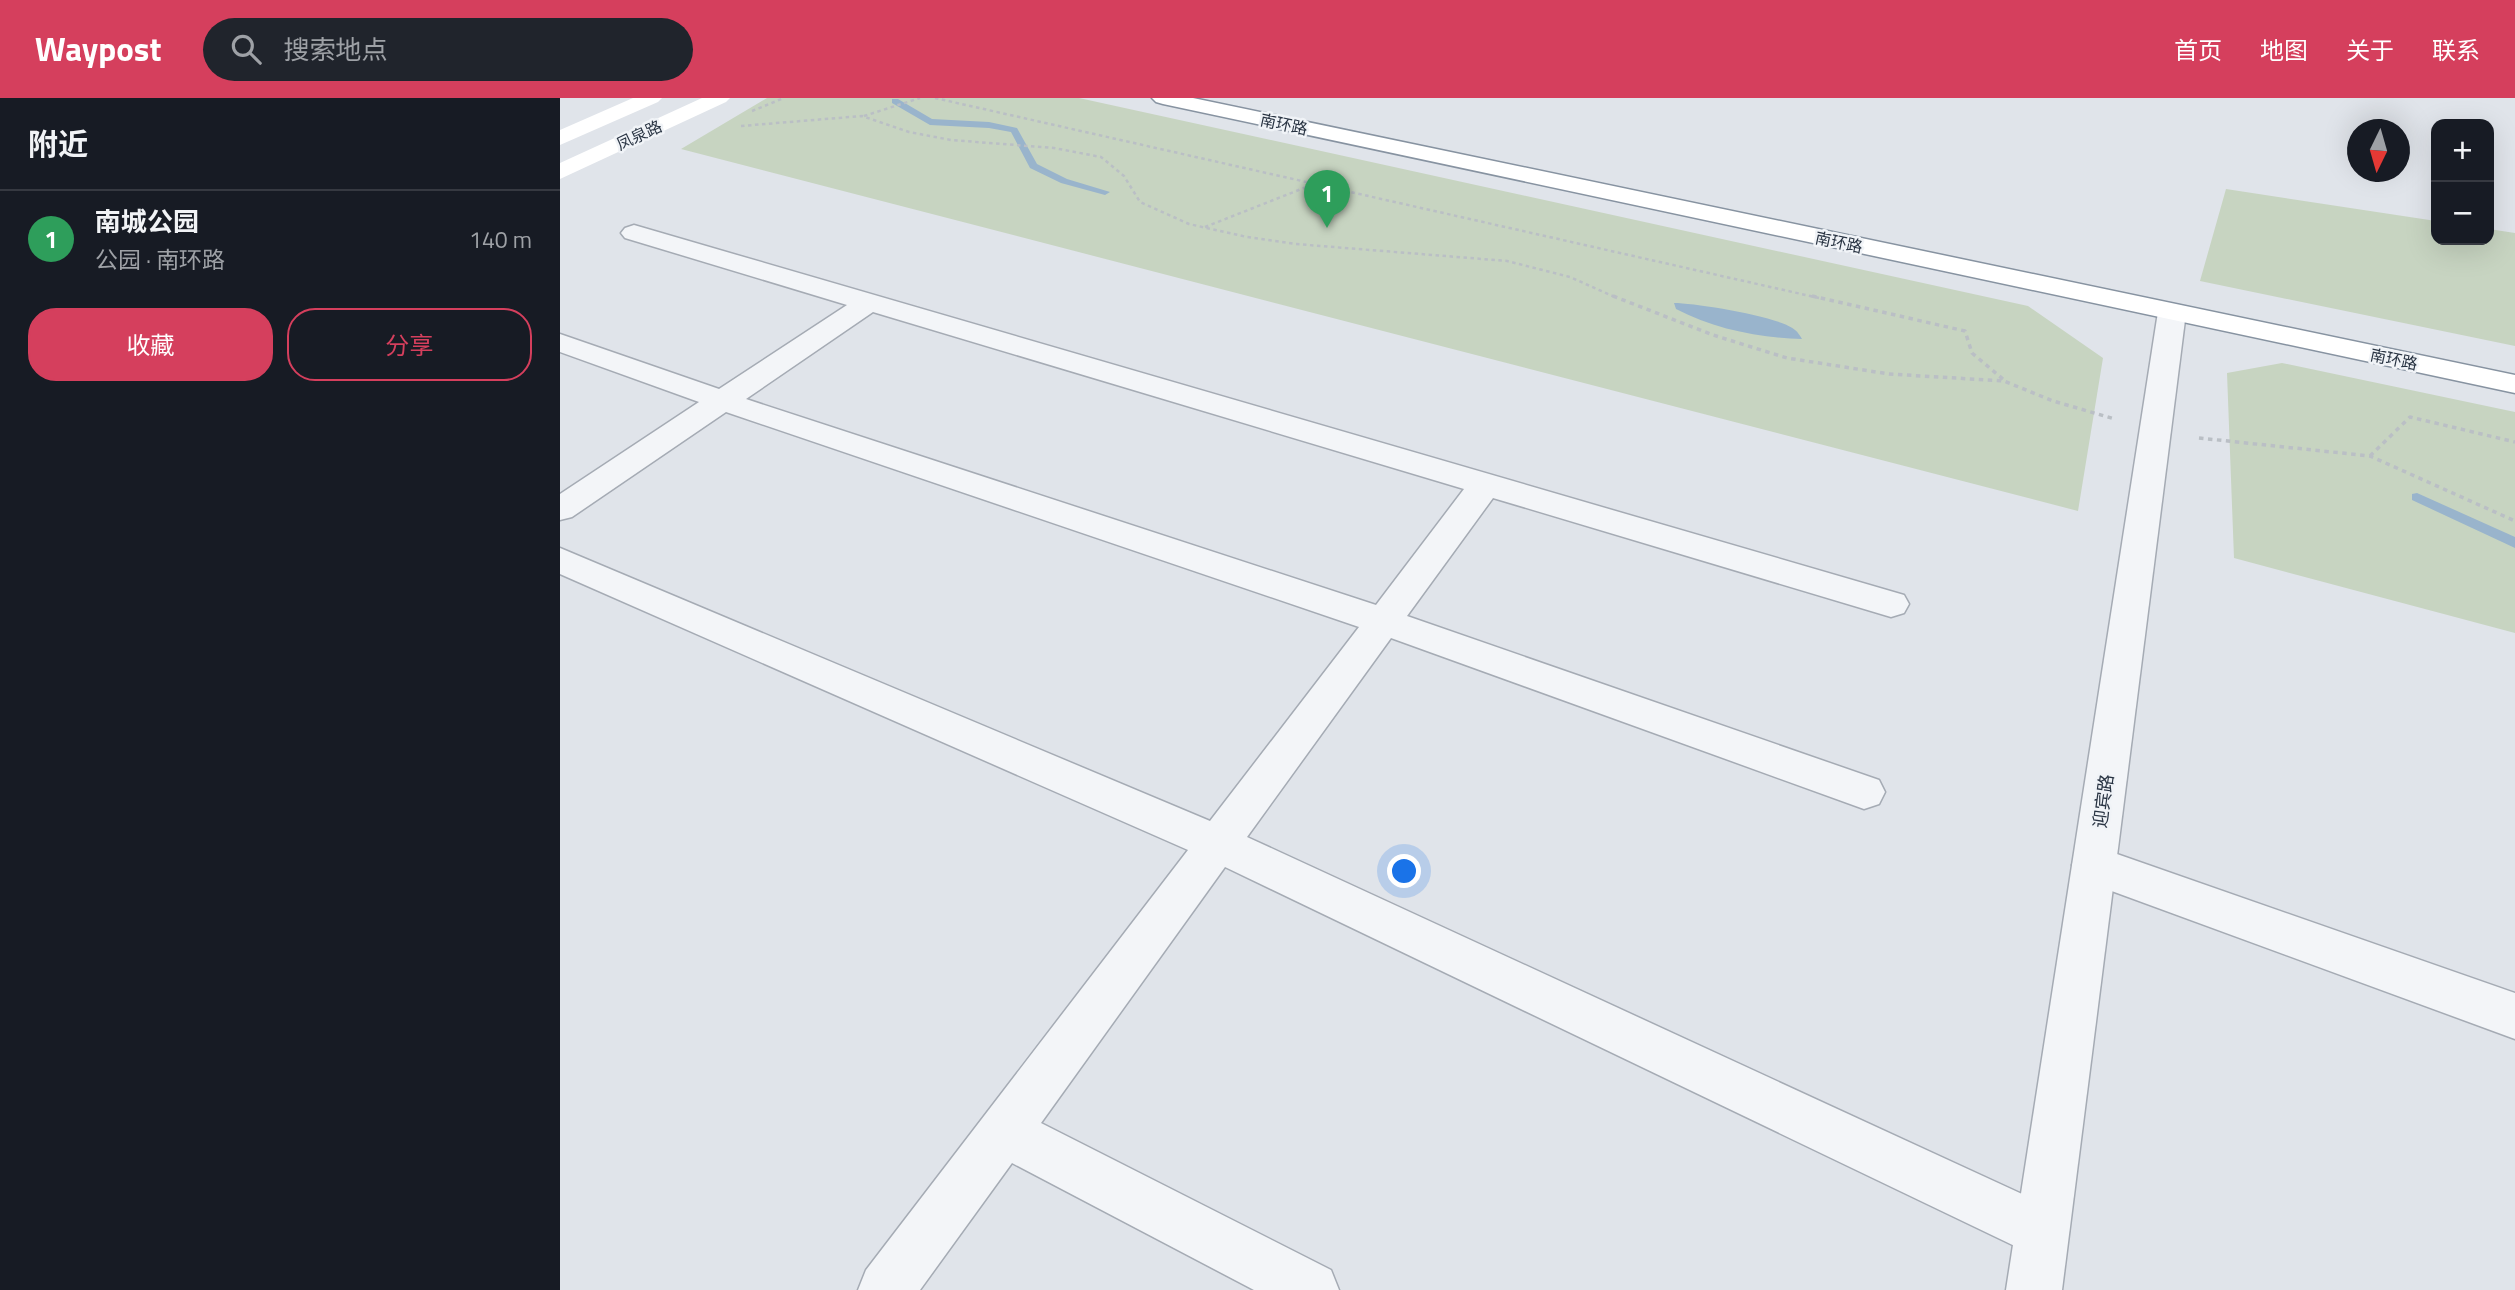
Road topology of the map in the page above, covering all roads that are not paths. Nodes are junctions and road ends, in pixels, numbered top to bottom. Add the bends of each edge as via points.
1 (651, 98) edge
2 (719, 98) edge
3 (1163, 98) edge
4 (560, 138) edge
5 (560, 172) edge
6 (634, 233) dead end
7 (870, 302) junction
8 (2172, 313) junction
9 (560, 342) edge
10 (2515, 384) edge
11 (723, 401) junction
12 (1485, 485) junction
13 (560, 509) edge
14 (560, 560) edge
15 (1891, 604) dead end
16 (1385, 622) junction
17 (1864, 792) dead end
18 (1219, 844) junction
19 (2094, 865) junction
20 (2515, 1016) edge
21 (1004, 1131) junction
22 (2042, 1231) junction
23 (886, 1290) edge
24 (1311, 1290) edge
25 (2034, 1290) edge

1 - 4 main road
2 - 5 main road, 凤泉路
3 - 8 main road, 南环路
6 - 7 street
7 - 11 street
7 - 12 street
8 - 10 main road, 南环路
8 - 19 street, 迎宾路
9 - 11 street
11 - 13 street
11 - 16 street
12 - 15 street
12 - 16 street
14 - 18 street
16 - 17 street
16 - 18 street
18 - 21 street
18 - 22 street
19 - 20 street
19 - 22 street, 迎宾路
21 - 23 street
21 - 24 street
22 - 25 street, 迎宾路

